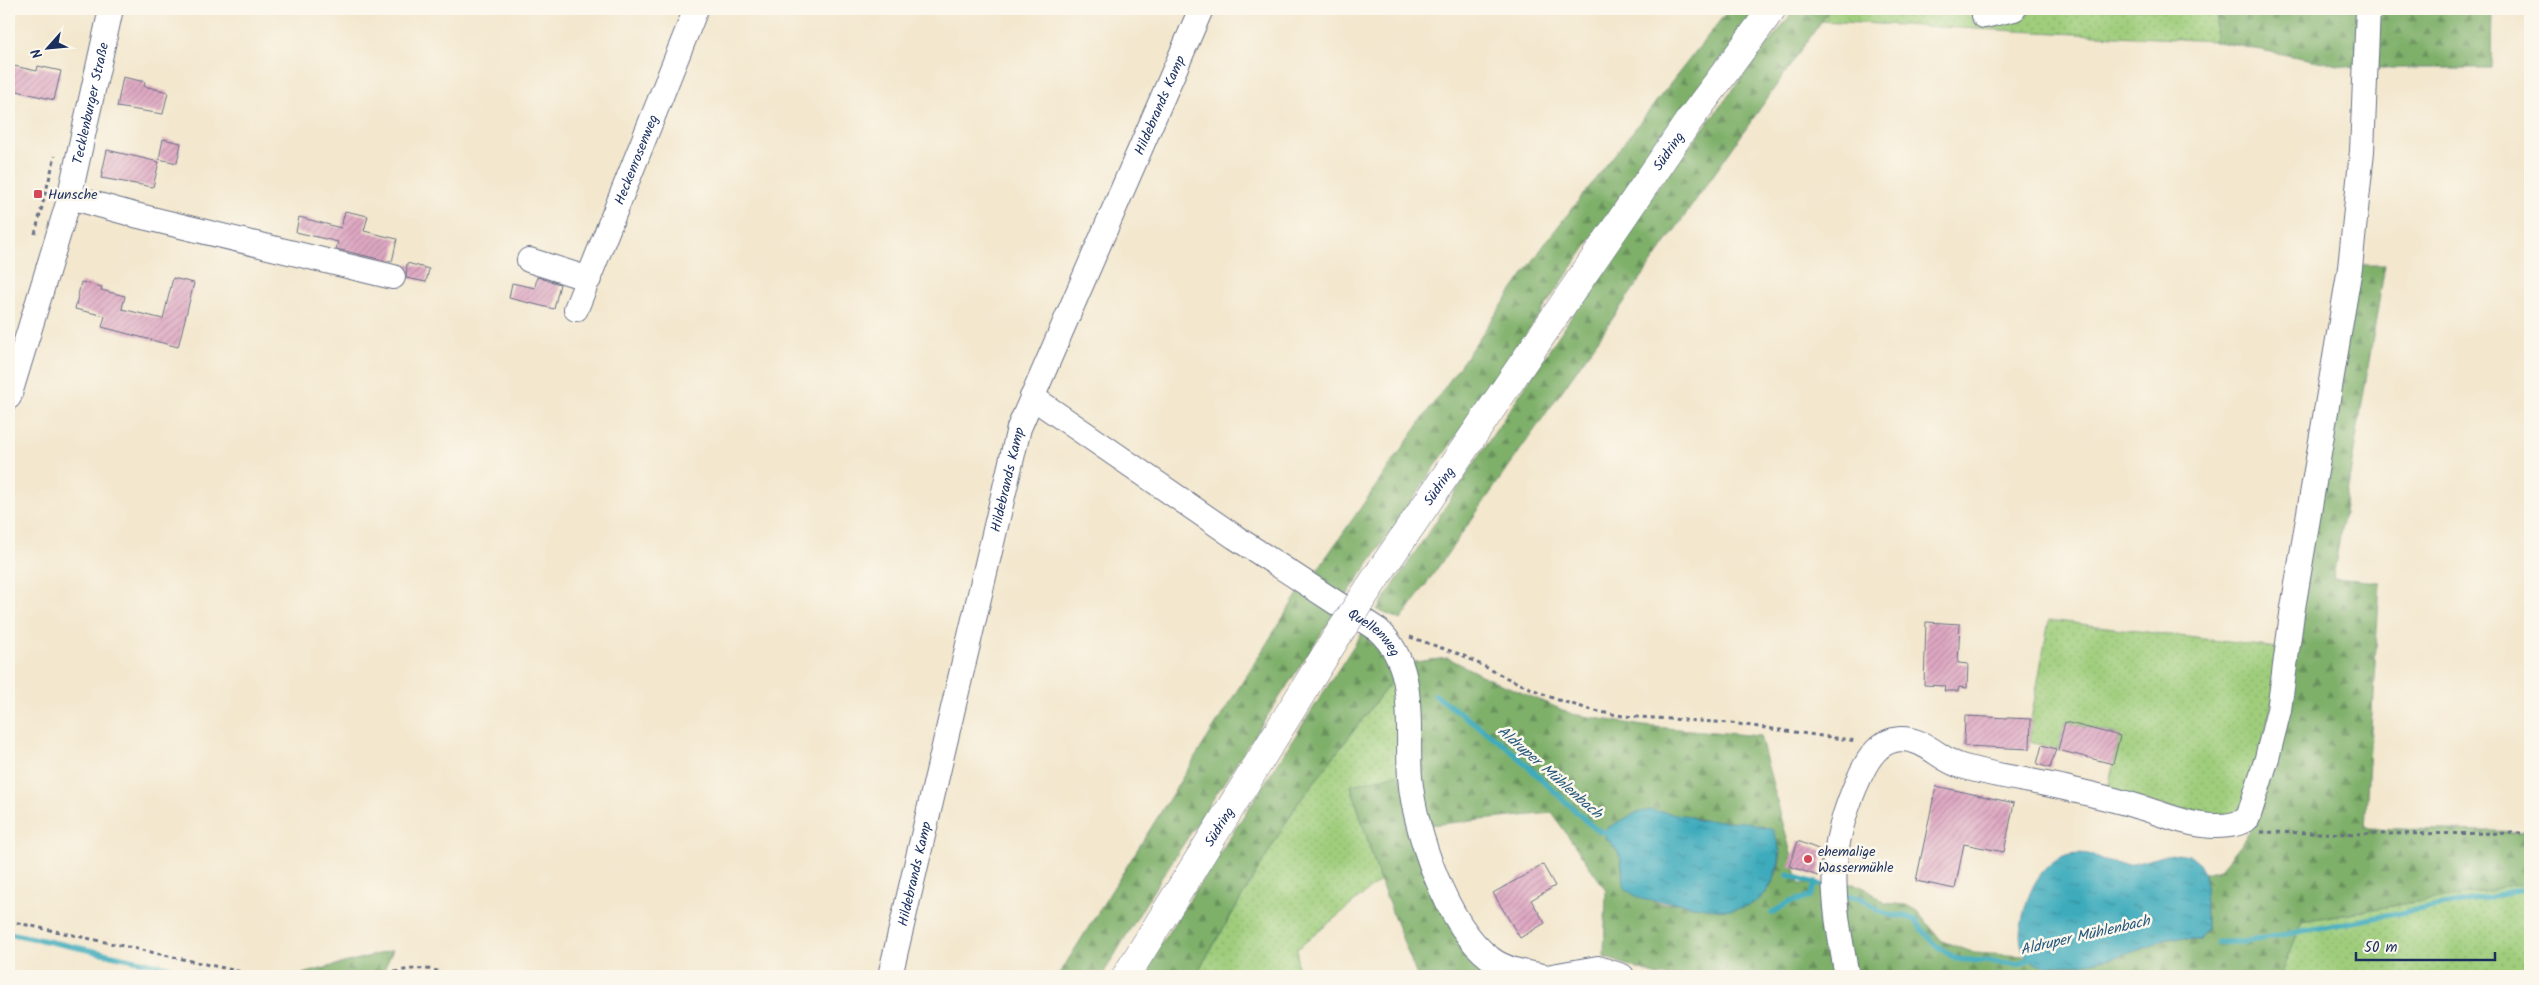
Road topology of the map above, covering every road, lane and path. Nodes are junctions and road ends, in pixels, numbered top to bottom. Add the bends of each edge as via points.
1 (111, 9) edge
2 (696, 9) edge
3 (1201, 9) edge
4 (1772, 9) edge
5 (2014, 9) edge
6 (2368, 9) edge
7 (1984, 16) dead end
8 (57, 150) dead end
9 (70, 197) junction
10 (34, 236) dead end
11 (528, 260) dead end
12 (393, 277) dead end
13 (589, 279) junction
14 (576, 310) dead end
15 (1032, 396) junction
16 (9, 397) edge
17 (1378, 630) junction
18 (1870, 758) junction
19 (2242, 822) junction
20 (2530, 833) edge
21 (9, 920) edge
22 (260, 976) edge
23 (379, 976) edge
24 (448, 976) edge
25 (890, 976) edge
26 (1126, 976) edge
27 (1544, 976) edge
28 (1552, 976) edge
29 (1622, 976) edge
30 (1847, 976) edge

1 - 9 street, Tecklenburger Straße
2 - 13 street, Heckenrosenweg
3 - 15 street, Hildebrands Kamp
4 - 26 main road, Südring, bridge via 1688,122 1381,570
5 - 7 street
6 - 19 street via 2362,151 2350,268 2279,710 2248,818
8 - 10 path
9 - 12 street
9 - 16 street, Tecklenburger Straße
11 - 13 street
13 - 14 street, Heckenrosenweg
15 - 17 street, Quellenweg via 1235,537
15 - 25 street, Hildebrands Kamp via 1019,428
17 - 18 path via 1462,654 1539,692 1595,712 1731,723 1851,739 1862,742
17 - 27 street, Quellenweg via 1399,655 1406,681 1410,779 1417,816 1449,907 1468,936 1490,959 1519,972
18 - 19 street via 1890,740 1915,741 1958,765 2070,789 2188,822 2216,826
18 - 30 street via 1847,803 1834,862 1834,898
19 - 20 path via 2252,830 2266,832
21 - 22 path
23 - 24 path via 417,968 440,971
28 - 29 street via 1598,968

